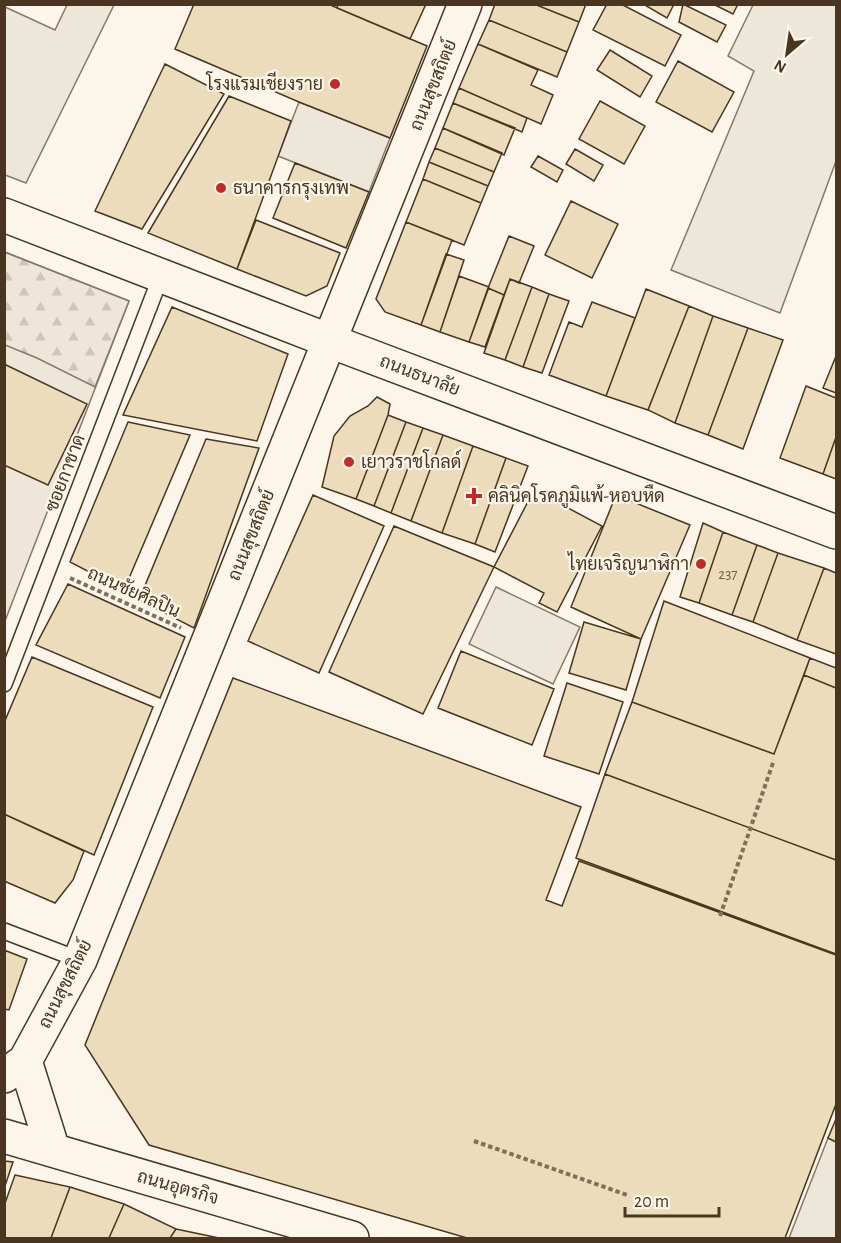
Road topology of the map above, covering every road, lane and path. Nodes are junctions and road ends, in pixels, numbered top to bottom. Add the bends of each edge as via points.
1 (465, 4) edge
2 (4, 215) edge
3 (161, 276) junction
4 (330, 341) junction
5 (837, 532) edge
6 (49, 568) junction
7 (210, 638) junction
8 (4, 684) edge
9 (774, 760) dead end
10 (720, 916) dead end
11 (4, 931) edge
12 (80, 960) junction
13 (15, 1068) edge
14 (4, 1136) edge
15 (474, 1141) dead end
16 (53, 1150) junction
17 (627, 1195) dead end
18 (318, 1234) edge
19 (352, 1239) edge

1 - 4 street, ถนนสุขสถิตย์
2 - 3 street, ถนนธนาลัย
3 - 4 street, ถนนธนาลัย
3 - 6 lane, ซอยกาชาด
4 - 5 street, ถนนธนาลัย
4 - 7 street, ถนนสุขสถิตย์
6 - 7 path, ถนนชัยศิลปิน
6 - 8 lane, ซอยกาชาด
7 - 12 street, ถนนสุขสถิตย์
9 - 10 path
11 - 12 lane
12 - 13 street, ถนนสุขสถิตย์
13 - 16 street, ถนนสุขสถิตย์
14 - 16 street, ถนนอุตรกิจ
15 - 17 path
16 - 18 street, ถนนอุตรกิจ
18 - 19 street, ถนนอุตรกิจ

